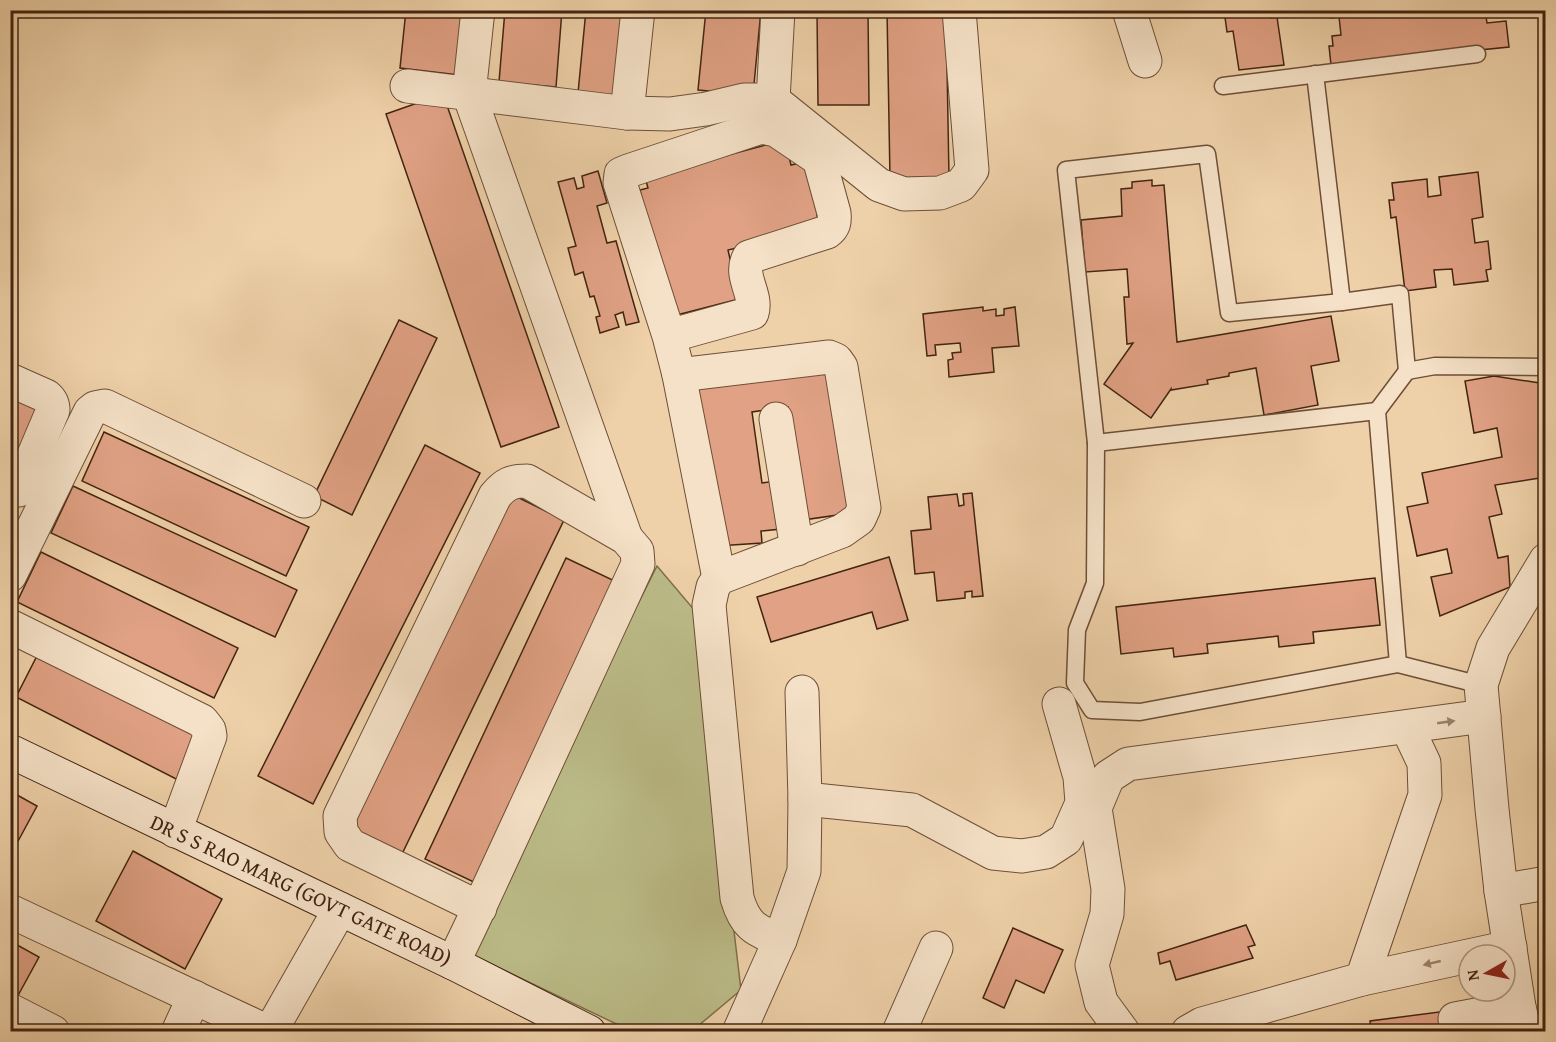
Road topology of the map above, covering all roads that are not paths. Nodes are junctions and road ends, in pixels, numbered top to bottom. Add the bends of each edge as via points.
1 (478, 10) edge
2 (638, 10) edge
3 (778, 10) edge
4 (959, 10) edge
5 (1129, 10) edge
6 (1477, 54) dead end
7 (1145, 61) dead end
8 (1315, 74) junction
9 (407, 86) dead end
10 (1223, 86) dead end
11 (469, 94) junction
12 (773, 100) junction
13 (627, 113) junction
14 (1341, 302) junction
15 (669, 336) junction
16 (1545, 367) edge
17 (1407, 371) junction
18 (680, 375) junction
19 (10, 380) edge
20 (1377, 411) junction
21 (776, 419) dead end
22 (1096, 443) junction
23 (25, 492) edge
24 (304, 501) dead end
25 (626, 538) junction
26 (796, 549) junction
27 (1545, 560) edge
28 (10, 575) edge
29 (719, 578) junction
30 (10, 626) edge
31 (1398, 664) junction
32 (802, 692) dead end
33 (1483, 700) junction
34 (1059, 704) dead end
35 (1407, 727) junction
36 (10, 752) edge
37 (805, 799) junction
38 (175, 831) junction
39 (1545, 882) edge
40 (1502, 891) junction
41 (480, 908) junction
42 (340, 909) junction
43 (10, 911) edge
44 (780, 940) junction
45 (1509, 943) edge
46 (936, 948) dead end
47 (1457, 958) edge
48 (453, 963) junction
49 (1362, 979) junction
50 (1517, 989) edge
51 (10, 1011) edge
52 (185, 1015) edge
53 (1522, 1019) edge
54 (1462, 1022) edge
55 (52, 1032) edge
56 (214, 1032) edge
57 (269, 1032) edge
58 (589, 1032) edge
59 (740, 1032) edge
60 (899, 1032) edge
61 (1123, 1032) edge
62 (1188, 1032) edge

1 - 11 street
2 - 13 street
3 - 12 street
4 - 12 street via 972,170 961,185 940,193 904,194 879,185
5 - 7 street
6 - 8 lane
8 - 10 lane
8 - 14 lane
9 - 11 street
11 - 13 street
11 - 25 street
12 - 13 street via 744,100 670,114
14 - 17 lane via 1400,294
14 - 22 lane via 1229,313 1207,154 1066,171
15 - 15 street via 620,183 621,174 761,127 776,130 820,162 834,213 832,228 749,257 745,271 755,304 752,313
15 - 18 street
16 - 17 lane via 1435,366
17 - 20 lane
18 - 26 street via 829,357 841,367 864,508 852,526
18 - 29 street
19 - 23 street via 46,396 53,405
20 - 22 lane
20 - 31 lane
21 - 26 street
22 - 31 lane via 1095,584 1077,630 1075,683 1092,710 1140,712
23 - 24 street via 90,412 105,405
23 - 28 street
25 - 41 street via 637,551 638,564
25 - 41 street via 527,481 504,485 495,496 340,816 341,832 350,845
26 - 29 street
27 - 33 street via 1493,648
29 - 44 street via 708,605 737,898 742,916 756,931
30 - 38 street via 202,721 210,736
31 - 33 lane
32 - 37 street
35 -> 33 street
33 - 40 street
34 - 37 street via 1080,777 1082,803 1066,838 1046,852 1022,856 993,853 912,810
35 - 49 street via 1424,763 1425,795
35 - 61 street via 1128,764 1108,777 1095,808 1108,889 1107,914 1092,965 1101,1002
36 - 38 street, DR S S RAO MARG (GOVT GATE ROAD)
37 - 44 street via 804,871
38 - 42 street, DR S S RAO MARG (GOVT GATE ROAD)
39 - 40 street
40 - 45 street
41 - 48 street
42 - 48 street, DR S S RAO MARG (GOVT GATE ROAD)
42 - 57 street
43 - 52 street
44 - 59 street
46 - 60 street
47 -> 49 street
48 - 58 street, DR S S RAO MARG (GOVT GATE ROAD)
49 - 62 street via 1202,1024
50 - 53 street
51 - 55 street
52 - 56 street
52 - 57 street
53 - 54 street

